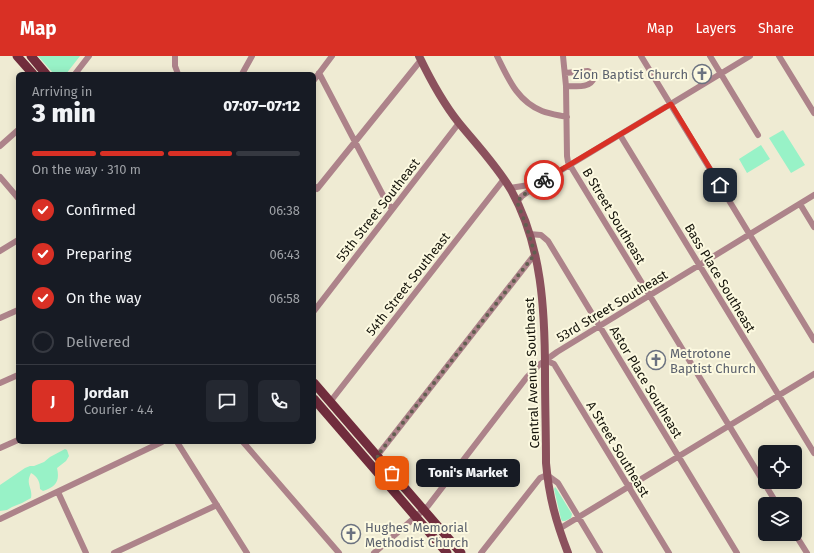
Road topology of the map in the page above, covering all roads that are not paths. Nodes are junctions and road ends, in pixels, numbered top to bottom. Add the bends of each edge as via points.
1 (17, 56) edge
2 (30, 56) edge
3 (89, 56) edge
4 (175, 56) edge
5 (252, 56) edge
6 (332, 56) edge
7 (497, 56) edge
8 (563, 56) edge
9 (641, 56) edge
10 (710, 56) edge
11 (750, 56) edge
12 (779, 56) edge
13 (420, 58) edge
14 (31, 72) edge
15 (44, 72) edge
16 (77, 72) edge
17 (177, 72) edge
18 (243, 72) edge
19 (320, 73) junction
20 (565, 73) junction
21 (720, 74) junction
22 (316, 78) edge
23 (566, 86) junction
24 (671, 104) junction
25 (814, 113) edge
26 (566, 117) junction
27 (459, 123) junction
28 (16, 132) edge
29 (620, 135) junction
30 (758, 135) dead end
31 (355, 142) junction
32 (0, 146) edge
33 (570, 165) junction
34 (0, 177) edge
35 (504, 179) junction
36 (545, 180) junction
37 (316, 188) edge
38 (510, 188) junction
39 (814, 195) edge
40 (16, 196) edge
41 (517, 202) junction
42 (800, 204) junction
43 (392, 209) junction
44 (814, 227) edge
45 (529, 234) junction
46 (750, 234) junction
47 (16, 241) edge
48 (0, 251) edge
49 (535, 254) junction
50 (700, 265) junction
51 (650, 296) junction
52 (316, 308) edge
53 (16, 311) edge
54 (0, 318) edge
55 (600, 326) junction
56 (814, 340) edge
57 (545, 360) junction
58 (814, 374) edge
59 (16, 376) edge
60 (0, 383) edge
61 (316, 385) edge
62 (779, 396) junction
63 (316, 401) edge
64 (330, 402) junction
65 (729, 426) junction
66 (16, 441) edge
67 (158, 444) edge
68 (178, 444) edge
69 (245, 444) edge
70 (0, 448) edge
71 (814, 453) edge
72 (377, 456) junction
73 (678, 456) junction
74 (547, 475) junction
75 (629, 487) junction
76 (58, 492) junction
77 (773, 497) edge
78 (216, 505) junction
79 (423, 510) junction
80 (416, 517) junction
81 (578, 517) junction
82 (0, 519) edge
83 (559, 529) junction
84 (799, 541) edge
85 (86, 553) edge
86 (114, 553) edge
87 (247, 553) edge
88 (339, 553) edge
89 (374, 553) edge
90 (448, 553) edge
91 (461, 553) edge
92 (481, 553) edge
93 (568, 553) edge
94 (600, 553) edge
95 (669, 553) edge
96 (737, 553) edge
97 (807, 553) edge

1 - 14 main road
2 - 15 main road
3 - 16 street
4 - 17 street
5 - 18 street
6 - 19 street
7 - 26 street via 510,82 524,100 543,111
8 - 20 street
9 - 24 street
10 - 21 street
11 - 21 street
12 - 25 street
13 - 27 main road, Central Avenue Southeast
13 - 31 street
19 - 22 street
19 - 31 street
20 - 23 street
20 - 23 street via 588,71 594,78 592,83 587,85
21 - 24 street
21 - 30 street
23 - 26 street
24 - 29 street
24 - 46 street
26 - 33 street via 567,156
27 - 35 main road, Central Avenue Southeast
27 - 43 street, 55th Street Southeast
28 - 32 street
29 - 33 street
29 - 50 street, Bass Place Southeast
31 - 37 street
31 - 43 street
33 - 36 street
33 - 51 street, B Street Southeast
34 - 40 street
35 - 38 main road, Central Avenue Southeast
35 - 64 street, 54th Street Southeast
36 - 38 street
36 - 41 street
38 - 41 main road, Central Avenue Southeast
39 - 42 street, 53rd Street Southeast
41 - 45 main road, Central Avenue Southeast
42 - 44 street
42 - 46 street, 53rd Street Southeast
43 - 52 street, 55th Street Southeast
45 - 49 main road, Central Avenue Southeast
45 - 55 street, Astor Place Southeast via 541,235 546,239
46 - 50 street, 53rd Street Southeast
46 - 56 street
47 - 48 street
49 - 57 main road, Central Avenue Southeast via 543,304
49 - 72 street
50 - 51 street, 53rd Street Southeast
50 - 62 street, Bass Place Southeast
51 - 55 street, 53rd Street Southeast
51 - 65 street, B Street Southeast
53 - 54 street
55 - 57 street, 53rd Street Southeast
55 - 73 street, Astor Place Southeast
57 - 74 main road, Central Avenue Southeast
57 - 75 street, A Street Southeast via 554,364
57 - 79 street, 53rd Street Southeast via 527,377
58 - 62 street
59 - 60 street
61 - 64 main road
62 - 65 street
62 - 71 street, Bass Place Southeast
63 - 80 main road
64 - 72 main road
65 - 73 street
65 - 77 street, B Street Southeast
66 - 70 street
67 - 76 street
68 - 78 street
69 - 88 street
72 - 79 main road
73 - 75 street
73 - 96 street, Astor Place Southeast
74 - 81 street via 558,483
74 - 83 main road, Central Avenue Southeast
74 - 92 street via 540,478
75 - 81 street
75 - 95 street, A Street Southeast
76 - 82 street
76 - 85 street
78 - 86 street
78 - 87 street
79 - 80 street, 53rd Street Southeast
79 - 91 main road
80 - 89 street, 53rd Street Southeast
80 - 90 main road
81 - 83 street
81 - 94 street
83 - 93 main road, Central Avenue Southeast
84 - 97 street

